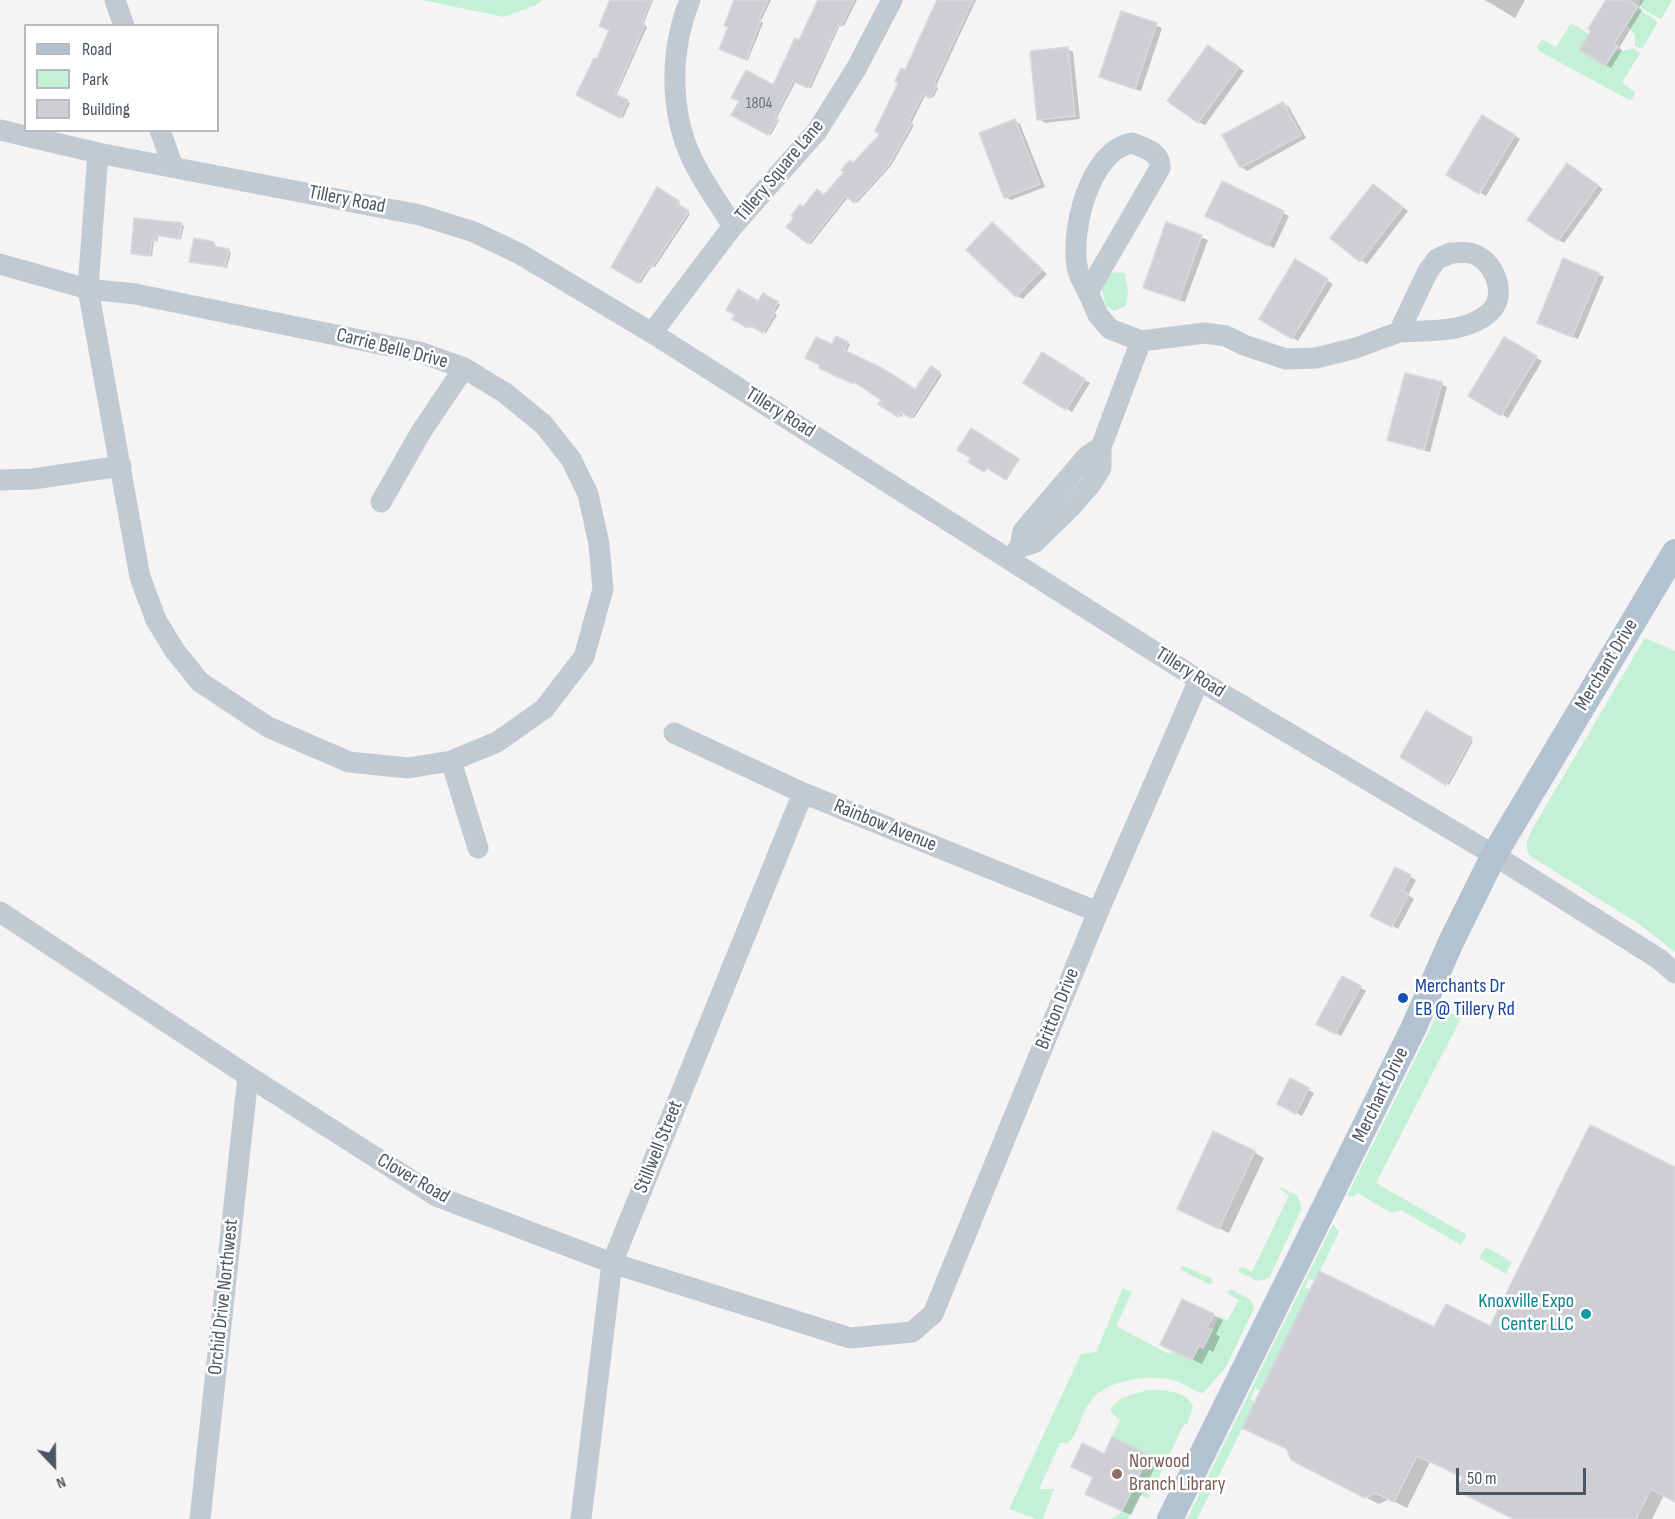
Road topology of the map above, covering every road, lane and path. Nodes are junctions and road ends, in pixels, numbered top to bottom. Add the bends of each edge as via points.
1 (115, 0) edge
2 (690, 0) edge
3 (892, 0) edge
4 (123, 24) edge
5 (0, 129) edge
6 (161, 132) edge
7 (98, 153) junction
8 (173, 166) junction
9 (734, 226) junction
10 (0, 264) edge
11 (88, 289) junction
12 (1088, 292) junction
13 (1399, 332) junction
14 (652, 333) junction
15 (1141, 341) junction
16 (464, 368) junction
17 (121, 466) junction
18 (0, 480) edge
19 (381, 502) dead end
20 (1675, 552) edge
21 (1015, 553) junction
22 (1199, 680) junction
23 (674, 733) dead end
24 (451, 761) junction
25 (804, 793) junction
26 (478, 848) dead end
27 (1494, 855) junction
28 (0, 912) edge
29 (1098, 912) junction
30 (1675, 973) edge
31 (248, 1076) junction
32 (612, 1263) junction
33 (912, 1332) joint
34 (200, 1519) edge
35 (581, 1519) edge
36 (1170, 1519) edge

1 - 4 street
2 - 9 street via 675,61 681,129 705,183
3 - 9 street, Tillery Square Lane via 829,113
5 - 7 street, Tillery Road
6 - 8 street
7 - 8 street, Tillery Road
7 - 11 street, Carrie Belle Drive
8 - 14 street, Tillery Road via 420,215 474,232 538,264
9 - 14 street, Tillery Square Lane
10 - 11 street
11 - 16 street, Carrie Belle Drive via 145,296 419,352
11 - 17 street, Carrie Belle Drive
12 - 12 street via 1078,271 1076,246 1086,194 1112,152 1132,143 1157,155 1160,168
12 - 15 street via 1098,315 1110,329
13 - 13 street via 1456,329 1490,312 1498,300 1499,287 1490,267 1471,253 1437,258
13 - 15 street via 1316,358 1287,359 1226,336 1205,333
14 - 21 street, Tillery Road
15 - 21 street via 1101,447 1087,456 1023,531
16 - 19 street
16 - 24 street, Carrie Belle Drive via 505,393 543,424 571,459 588,494 599,544 603,589 584,657 544,709 497,742
17 - 18 street
17 - 24 street, Carrie Belle Drive via 140,577 156,620 200,682 268,727 349,762 408,768
20 - 27 main road, Merchant Drive
21 - 22 street, Tillery Road
22 - 27 street, Tillery Road
22 - 29 street, Britton Drive
23 - 25 street, Rainbow Avenue
24 - 26 street
25 - 29 street, Rainbow Avenue
25 - 32 street, Stillwell Street
27 - 30 street, Tillery Road
27 - 36 main road, Merchant Drive via 1408,1040
28 - 31 street, Clover Road
29 - 33 street, Britton Drive via 933,1314
31 - 32 street, Clover Road via 436,1196
31 - 34 street, Orchid Drive Northwest
32 - 33 street, Clover Road via 850,1338
32 - 35 street, Stillwell Street

